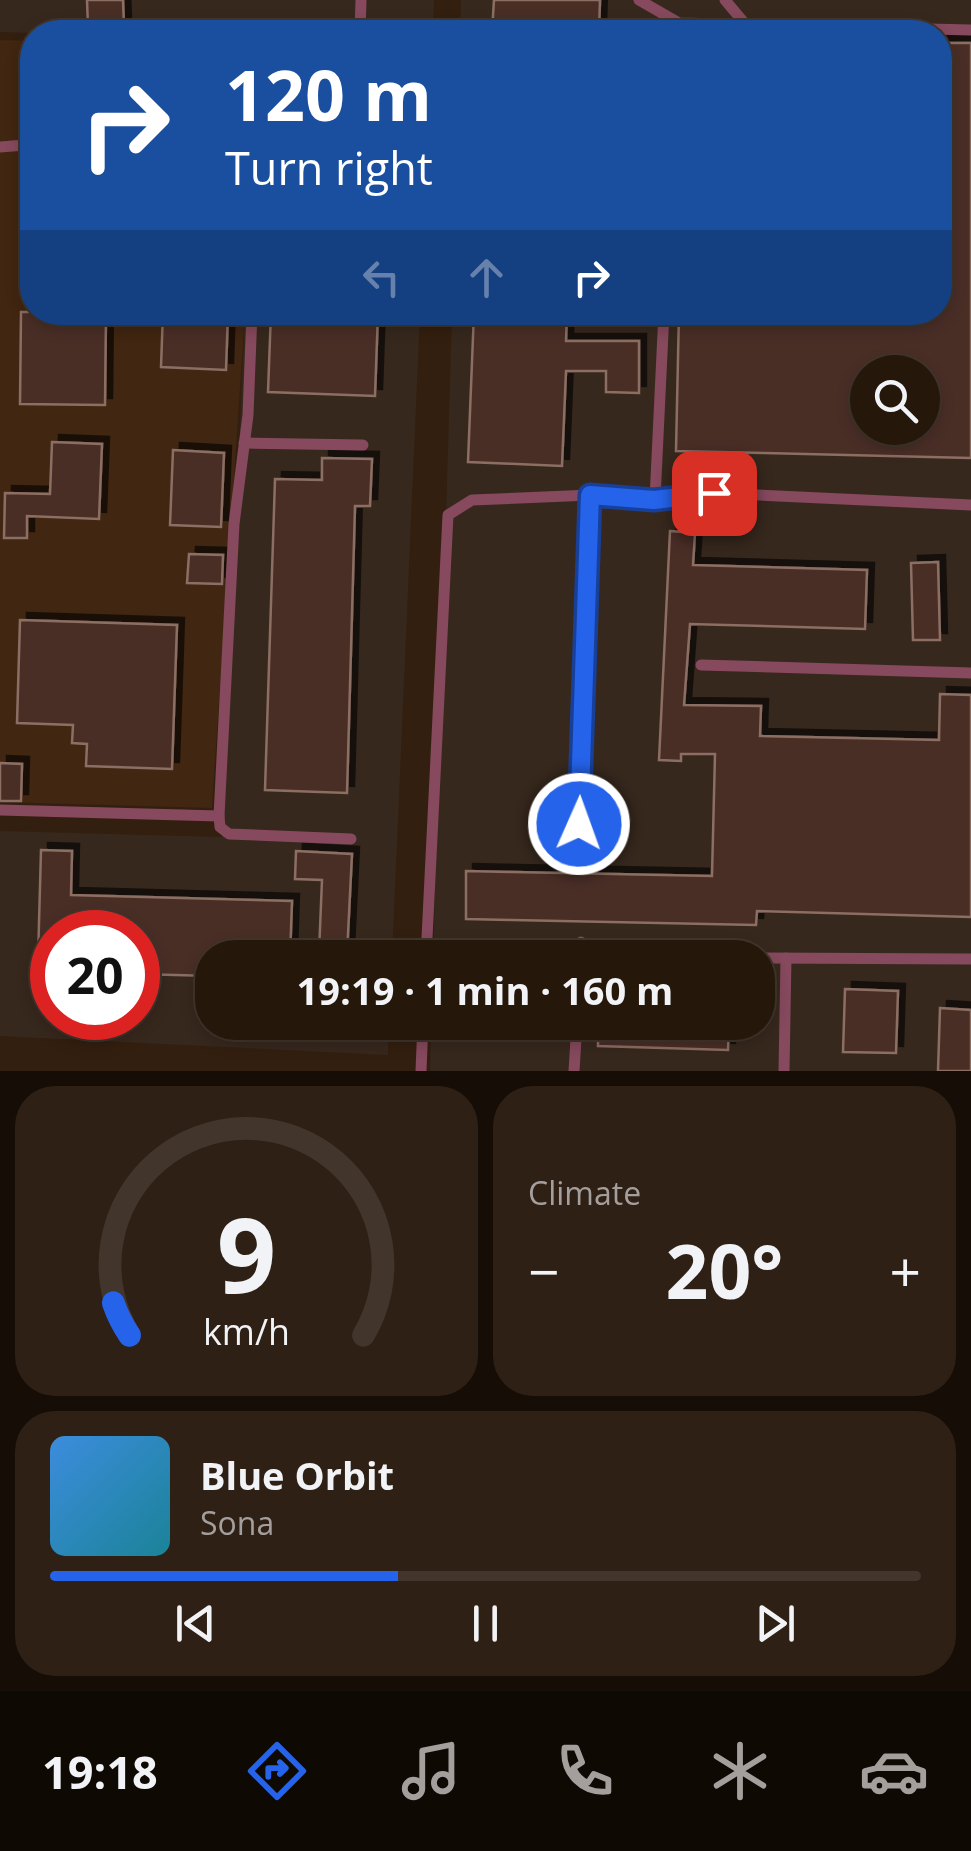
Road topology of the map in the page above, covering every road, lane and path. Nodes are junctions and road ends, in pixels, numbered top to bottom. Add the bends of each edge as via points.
1 (639, 0) edge
2 (726, 0) edge
3 (667, 20) edge
4 (742, 20) edge
5 (251, 325) edge
6 (663, 325) edge
7 (244, 443) junction
8 (363, 445) dead end
9 (590, 495) junction
10 (654, 500) junction
11 (971, 505) edge
12 (701, 666) dead end
13 (971, 672) edge
14 (0, 810) edge
15 (218, 816) junction
16 (351, 840) dead end
17 (578, 861) dead end
18 (427, 940) edge
19 (775, 958) edge
20 (786, 958) junction
21 (971, 960) edge
22 (422, 1040) edge
23 (575, 1040) edge
24 (421, 1071) edge
25 (574, 1071) edge
26 (784, 1071) edge

1 - 3 lane
2 - 4 lane
5 - 7 lane
6 - 10 lane
7 - 8 lane
7 - 15 lane
9 - 10 lane
9 - 17 lane
9 - 18 lane via 472,500 448,515
10 - 11 lane via 714,493
12 - 13 lane
14 - 15 lane
15 - 16 lane via 229,834
19 - 20 lane
20 - 21 lane
20 - 26 lane
22 - 24 lane
23 - 25 lane

